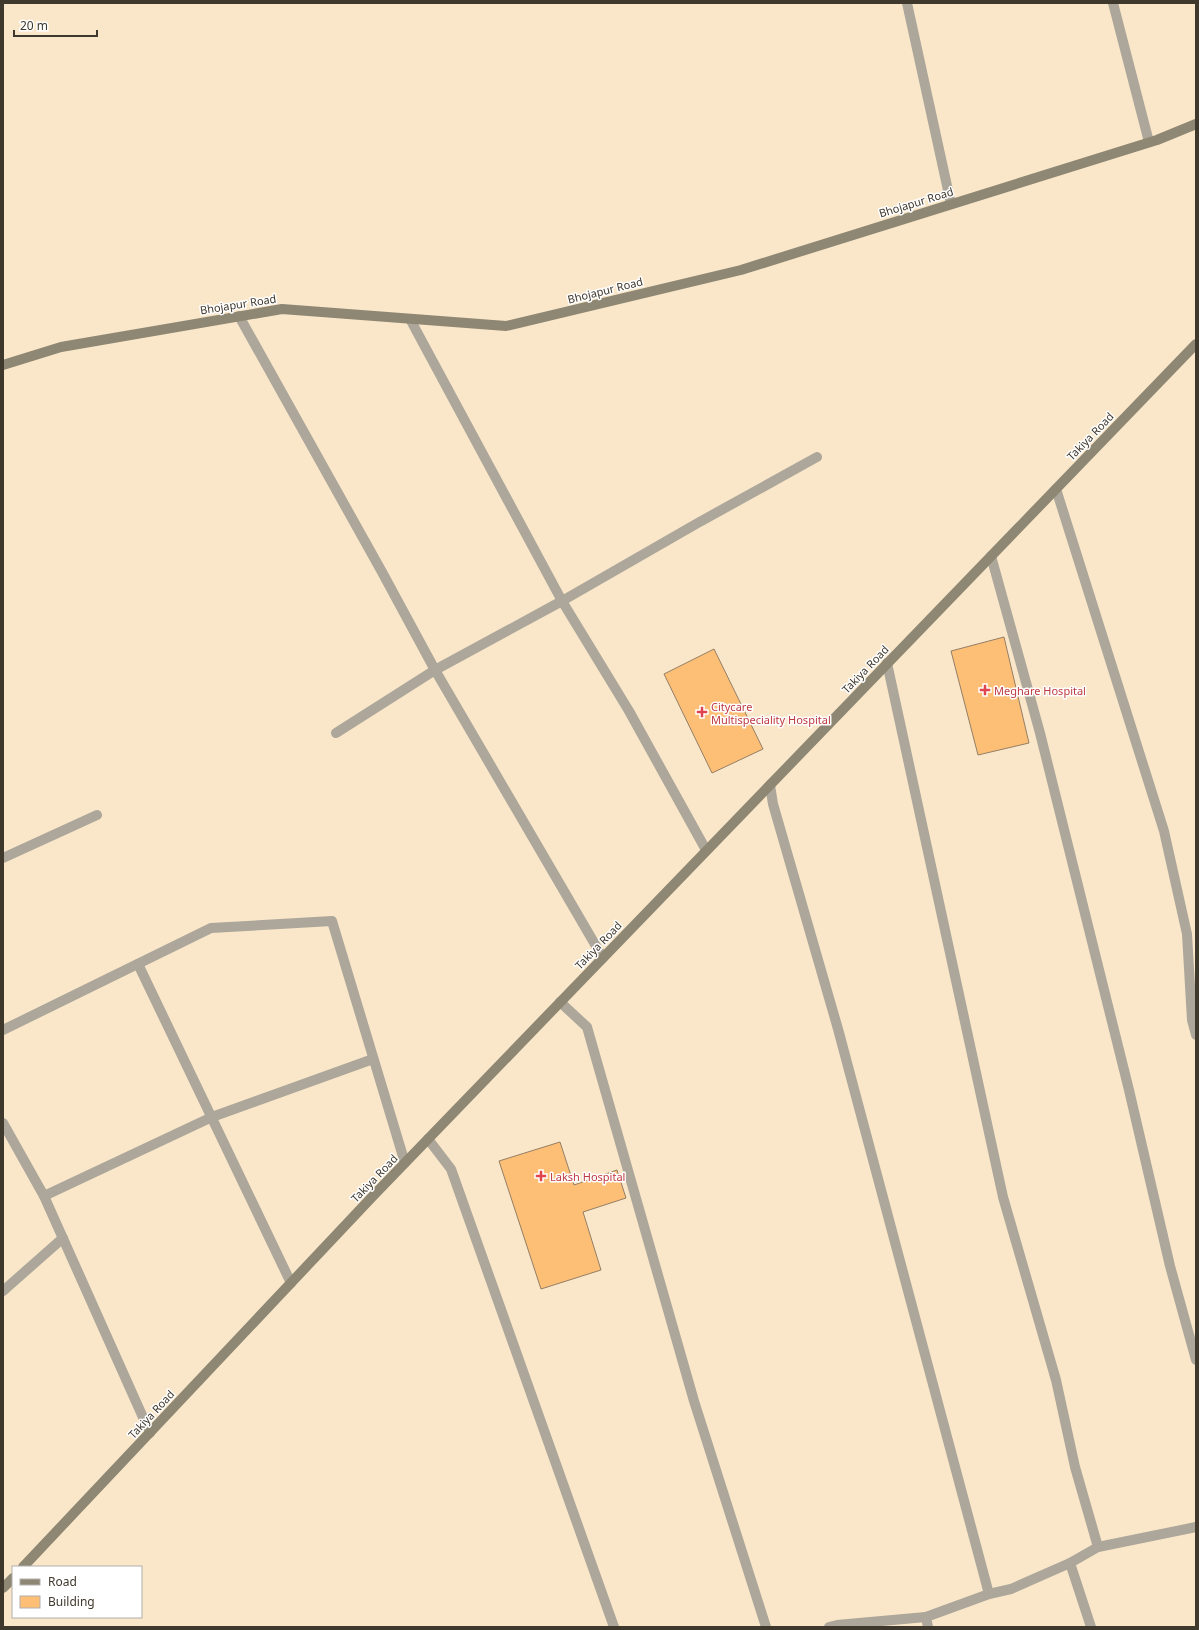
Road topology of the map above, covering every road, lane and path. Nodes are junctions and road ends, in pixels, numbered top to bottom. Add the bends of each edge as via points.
1 (908, 3) edge
2 (1113, 3) edge
3 (1196, 124) edge
4 (1149, 142) junction
5 (951, 204) junction
6 (239, 316) junction
7 (410, 319) junction
8 (1196, 344) edge
9 (3, 365) edge
10 (817, 458) dead end
11 (1056, 489) junction
12 (991, 556) junction
13 (562, 601) junction
14 (887, 663) junction
15 (435, 670) junction
16 (336, 733) dead end
17 (770, 785) junction
18 (97, 815) dead end
19 (706, 850) junction
20 (3, 858) edge
21 (603, 958) junction
22 (138, 964) junction
23 (560, 1002) junction
24 (3, 1030) edge
25 (1196, 1035) edge
26 (373, 1059) junction
27 (212, 1117) junction
28 (3, 1123) edge
29 (428, 1139) junction
30 (405, 1163) junction
31 (44, 1196) junction
32 (63, 1238) junction
33 (291, 1283) junction
34 (3, 1291) edge
35 (1196, 1360) edge
36 (150, 1433) junction
37 (1196, 1527) edge
38 (1098, 1547) junction
39 (1070, 1563) junction
40 (24, 1566) edge
41 (12, 1579) edge
42 (3, 1588) edge
43 (989, 1594) junction
44 (927, 1622) edge
45 (614, 1627) edge
46 (766, 1627) edge
47 (829, 1627) edge
48 (1091, 1627) edge

1 - 5 street
2 - 4 street
3 - 4 main road, Bhojapur Road
4 - 5 main road, Bhojapur Road
5 - 7 main road, Bhojapur Road via 741,270 506,326
6 - 7 main road, Bhojapur Road via 282,309
6 - 9 main road, Bhojapur Road via 61,347
6 - 15 street
7 - 13 street
8 - 11 main road, Takiya Road
10 - 13 street
11 - 12 main road, Takiya Road
11 - 25 street via 1164,832 1187,934 1192,1020
12 - 14 main road, Takiya Road
12 - 35 street via 1040,733 1170,1266
13 - 15 street
13 - 19 street via 629,711
14 - 17 main road, Takiya Road
14 - 38 street via 1003,1197 1056,1380 1075,1467
15 - 16 street
15 - 21 street
17 - 19 main road, Takiya Road
17 - 43 street via 773,804 840,1036
18 - 20 street
19 - 21 main road, Takiya Road
21 - 23 main road, Takiya Road
22 - 24 street
22 - 26 street via 211,928 332,921
22 - 27 street
23 - 29 main road, Takiya Road
23 - 46 street via 587,1027 694,1401
26 - 27 street
26 - 30 street
27 - 31 street
27 - 33 street
28 - 31 street
29 - 30 main road, Takiya Road
29 - 45 street via 451,1169
30 - 33 main road, Takiya Road
31 - 32 street
32 - 34 street
32 - 36 street
33 - 36 main road, Takiya Road
36 - 40 main road, Takiya Road
37 - 38 street
38 - 39 street
39 - 43 street via 1011,1589
39 - 48 street
41 - 42 main road
43 - 44 street
44 - 47 street

